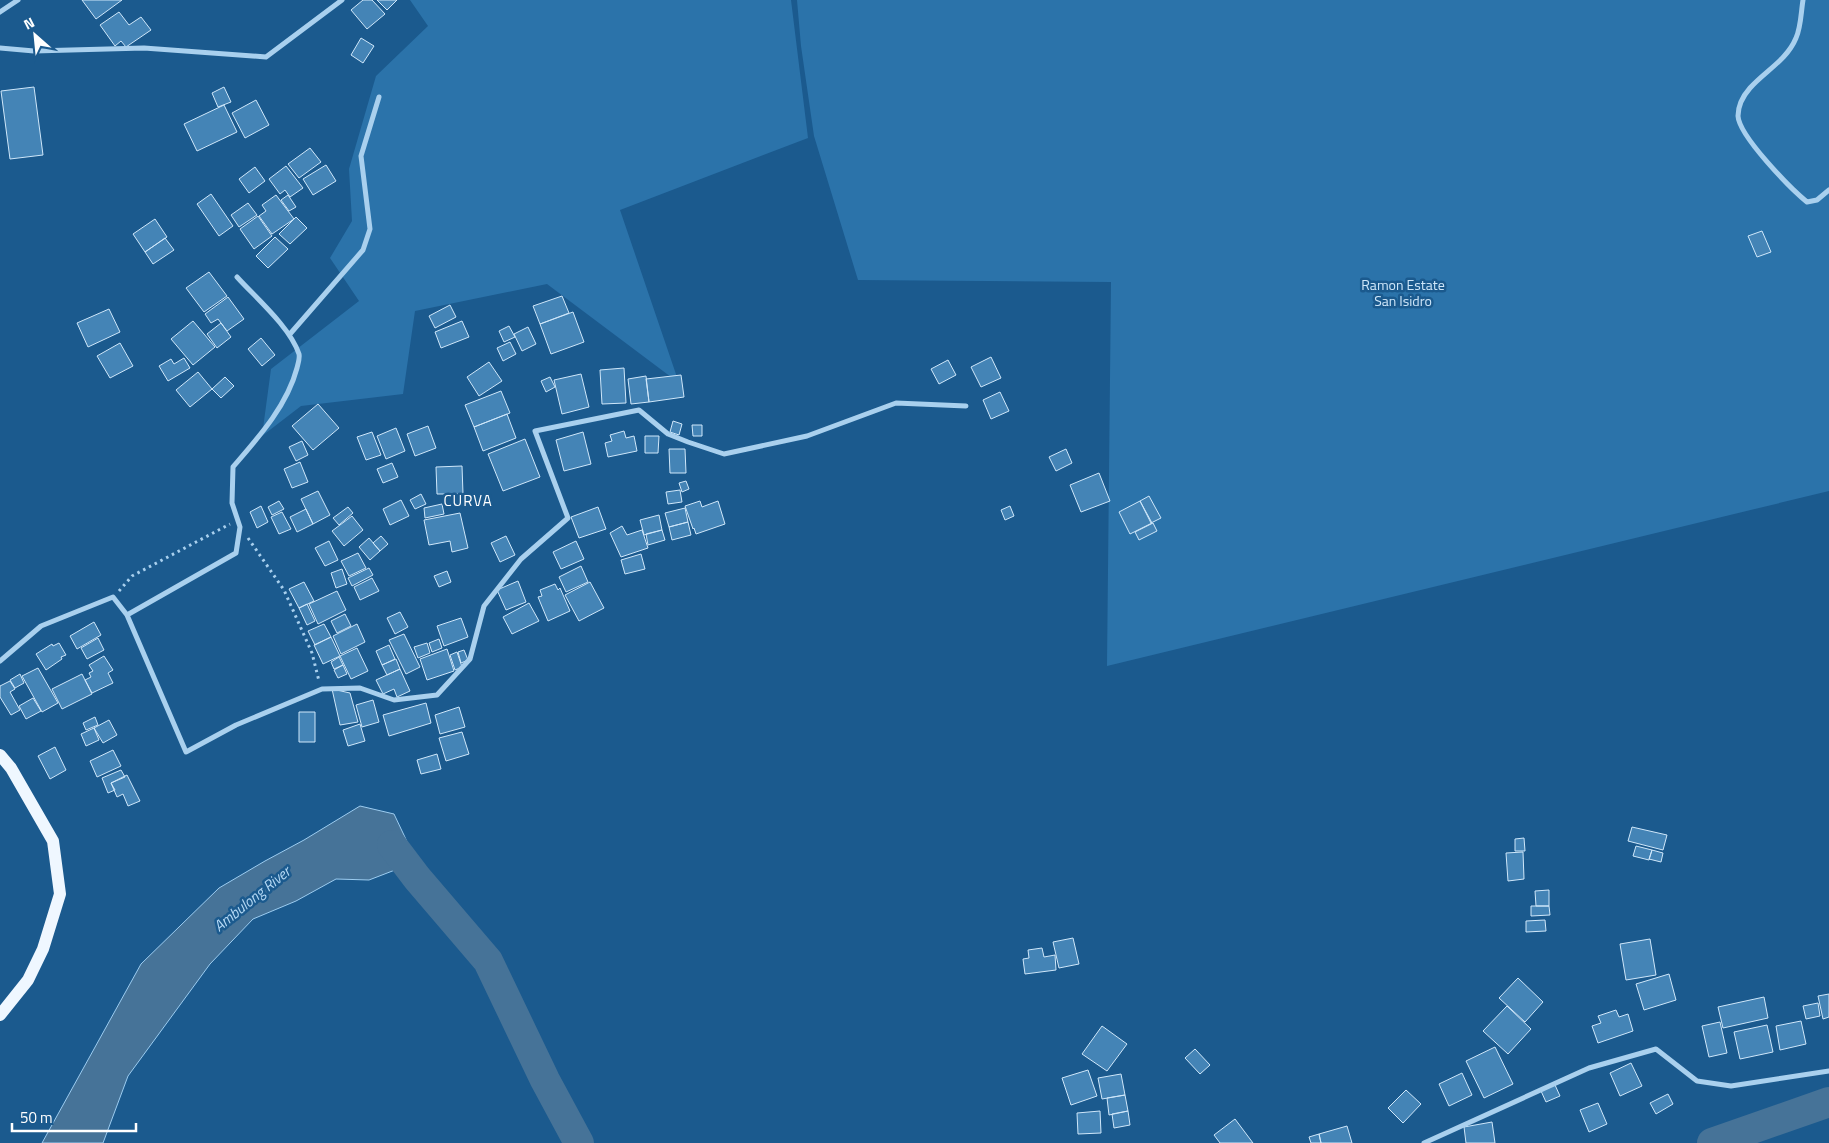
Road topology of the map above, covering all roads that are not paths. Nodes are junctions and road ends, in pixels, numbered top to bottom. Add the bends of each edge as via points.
1 (18, 0) edge
2 (342, 0) edge
3 (1803, 0) edge
4 (0, 12) edge
5 (0, 48) edge
6 (379, 97) dead end
7 (1829, 190) edge
8 (237, 277) dead end
9 (290, 334) junction
10 (966, 406) dead end
11 (127, 615) junction
12 (0, 661) edge
13 (0, 755) edge
14 (0, 1015) edge
15 (1829, 1071) edge
16 (1424, 1143) edge

1 - 4 street
2 - 5 street via 266,57 144,48 34,51
3 - 7 street via 1796,38 1779,62 1741,100 1738,117 1744,133 1757,150 1807,202 1818,200
6 - 9 street via 360,156 370,229 363,250
8 - 9 street
9 - 11 street via 300,356 294,379 254,443 233,467 232,503 240,528 236,553
10 - 11 street via 896,403 807,436 724,454 668,434 639,410 535,430 568,518 521,559 484,606 470,659 438,695 394,700 360,688 322,689 236,725 186,752
11 - 12 street via 113,597 42,626
13 - 14 main road via 11,768 53,841 60,894 43,949 28,980
15 - 16 street via 1732,1086 1697,1081 1656,1049 1588,1068

